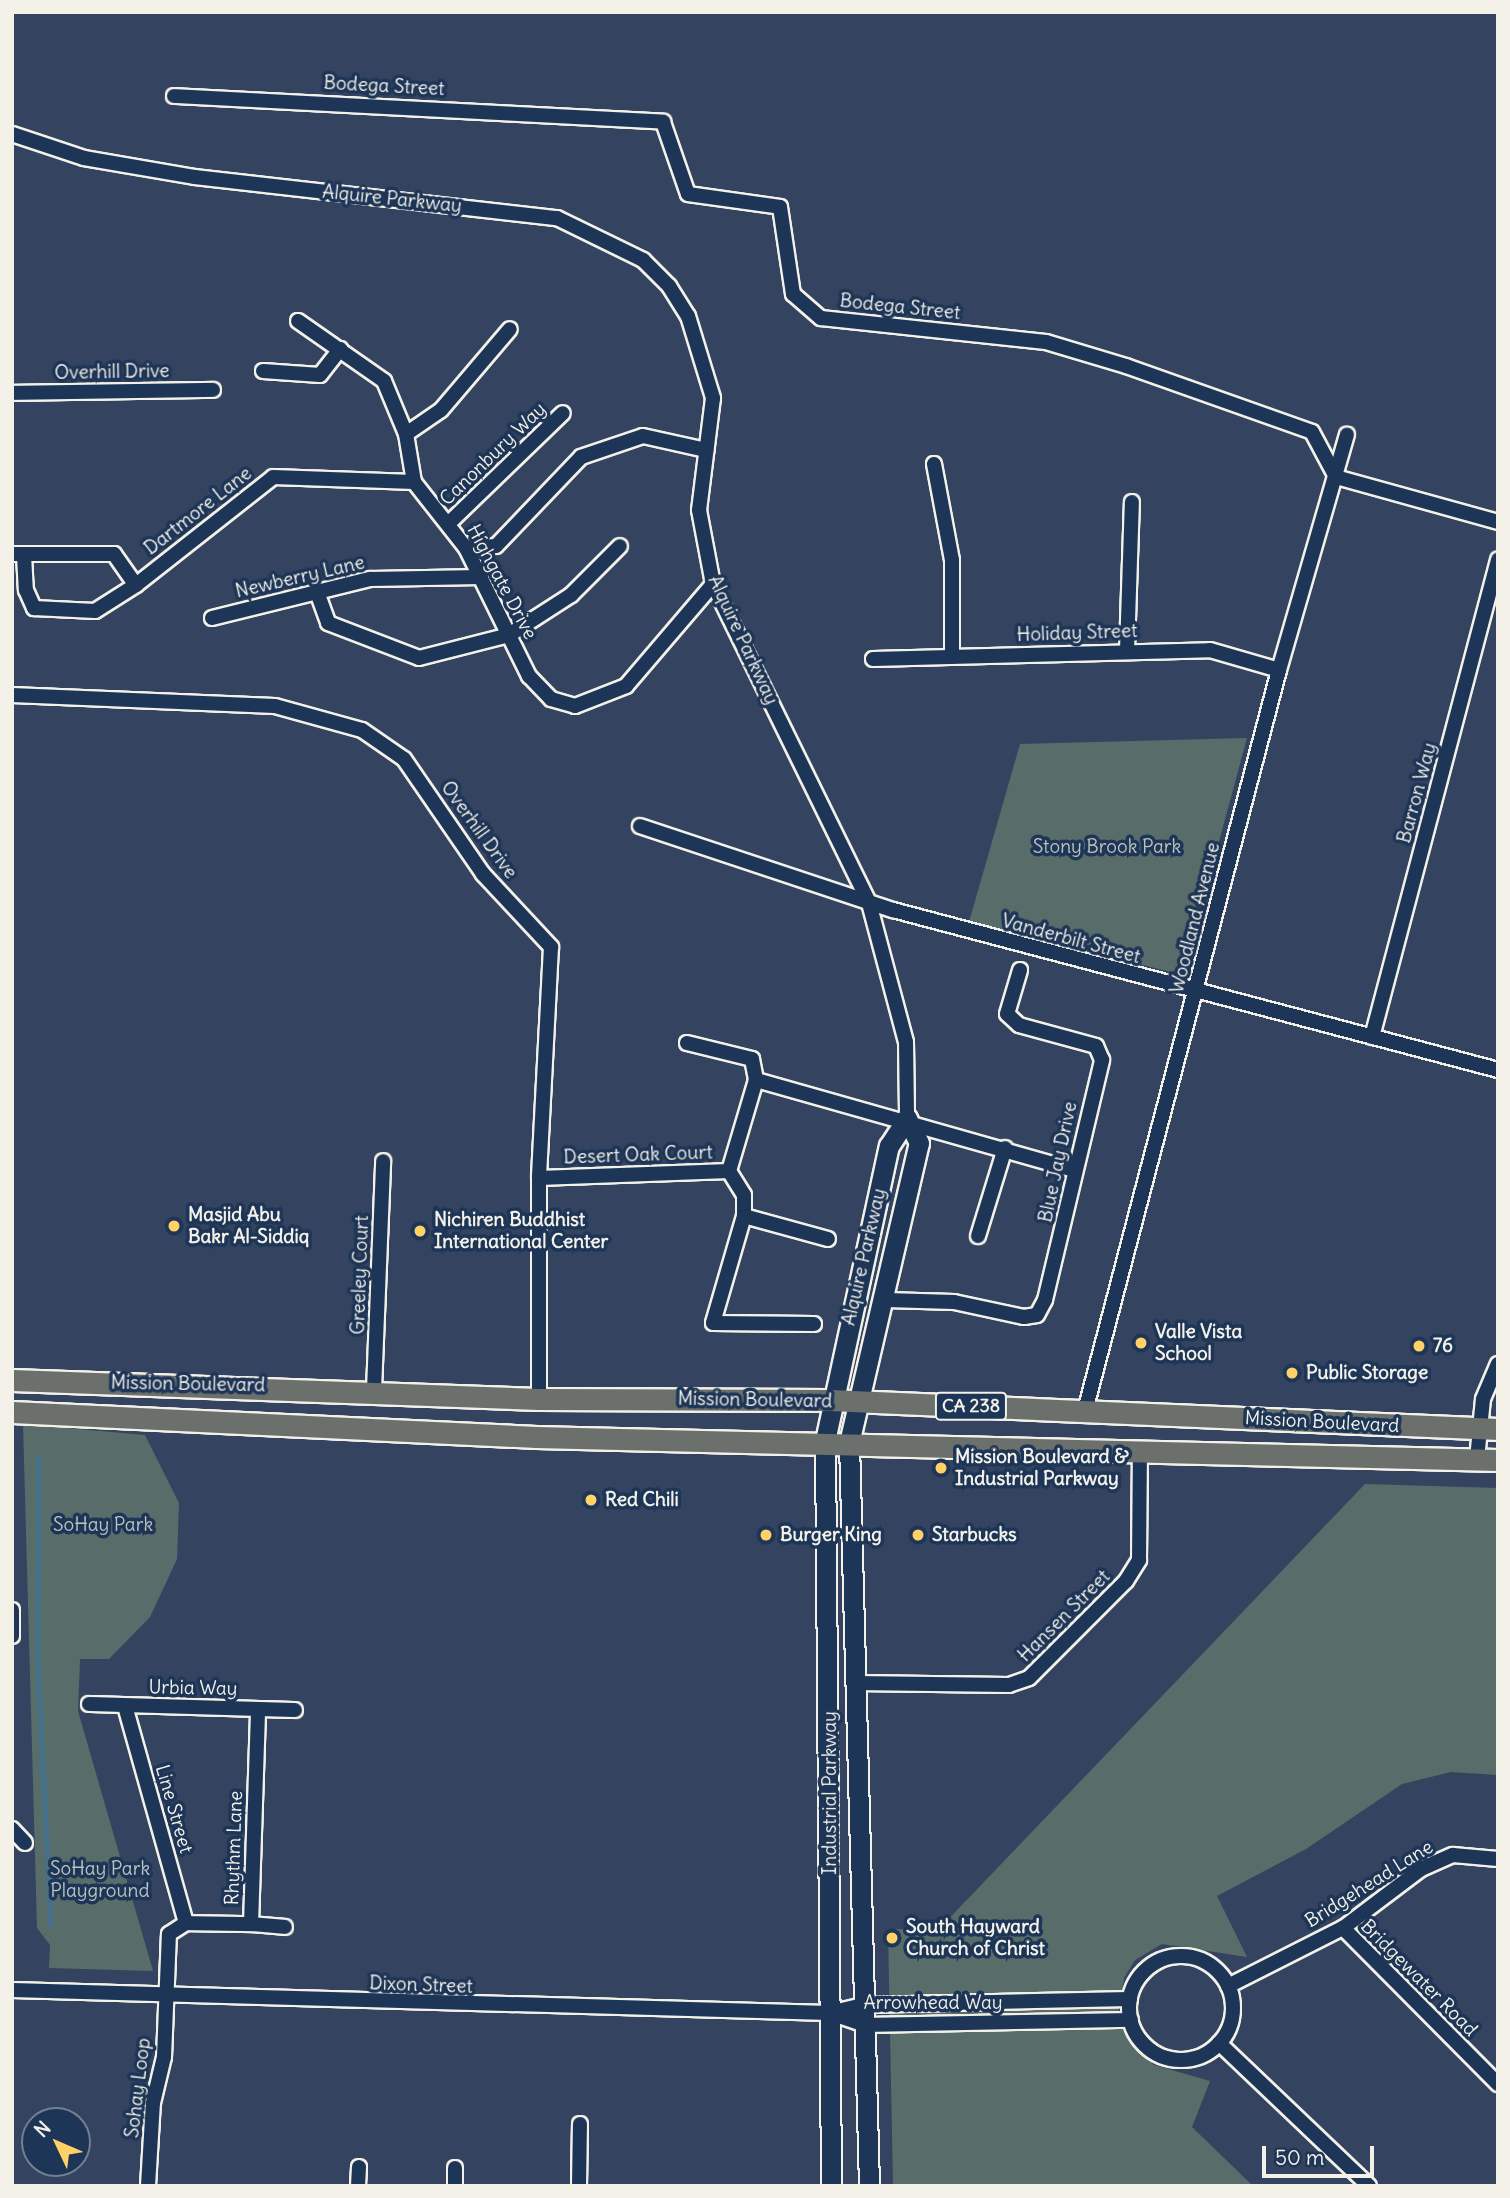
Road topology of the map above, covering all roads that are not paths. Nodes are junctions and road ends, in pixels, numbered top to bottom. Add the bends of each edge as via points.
1 (174, 96) dead end
2 (12, 134) edge
3 (298, 321) dead end
4 (510, 329) dead end
5 (340, 349) junction
6 (263, 371) dead end
7 (213, 390) dead end
8 (12, 393) edge
9 (563, 413) dead end
10 (406, 434) junction
11 (1347, 435) dead end
12 (706, 450) junction
13 (934, 464) dead end
14 (1336, 477) junction
15 (414, 482) junction
16 (1132, 502) dead end
17 (1498, 522) edge
18 (449, 523) junction
19 (620, 546) dead end
20 (466, 548) junction
21 (18, 555) edge
22 (1498, 559) edge
23 (481, 577) junction
24 (713, 584) junction
25 (136, 585) junction
26 (317, 592) junction
27 (212, 618) dead end
28 (509, 635) junction
29 (1127, 650) junction
30 (952, 657) junction
31 (873, 659) dead end
32 (1279, 670) junction
33 (12, 695) edge
34 (640, 827) dead end
35 (869, 903) junction
36 (1020, 970) dead end
37 (1196, 991) junction
38 (1373, 1037) junction
39 (687, 1043) dead end
40 (1498, 1070) edge
41 (756, 1080) junction
42 (907, 1118) junction
43 (1005, 1148) junction
44 (383, 1161) dead end
45 (1073, 1170) junction
46 (729, 1171) junction
47 (539, 1178) junction
48 (744, 1216) junction
49 (978, 1236) dead end
50 (828, 1239) dead end
51 (886, 1300) junction
52 (814, 1324) dead end
53 (1498, 1364) edge
54 (12, 1380) edge
55 (374, 1390) junction
56 (539, 1399) junction
57 (829, 1400) junction
58 (858, 1401) junction
59 (1084, 1411) junction
60 (12, 1412) edge
61 (1488, 1429) edge
62 (825, 1441) junction
63 (849, 1443) junction
64 (1140, 1451) junction
65 (1487, 1459) edge
66 (12, 1610) edge
67 (12, 1636) edge
68 (855, 1683) junction
69 (89, 1704) dead end
70 (125, 1706) junction
71 (258, 1709) junction
72 (295, 1710) dead end
73 (12, 1829) edge
74 (25, 1843) dead end
75 (1498, 1860) edge
76 (186, 1923) junction
77 (251, 1924) junction
78 (285, 1927) dead end
79 (1343, 1928) junction
80 (1228, 1986) junction
81 (12, 1990) edge
82 (166, 1994) junction
83 (1130, 1999) junction
84 (864, 2005) junction
85 (829, 2013) junction
86 (1131, 2020) junction
87 (864, 2025) junction
88 (1219, 2043) junction
89 (1498, 2084) edge
90 (580, 2124) dead end
91 (359, 2167) dead end
92 (456, 2168) dead end
93 (148, 2186) edge
94 (358, 2186) edge
95 (455, 2186) edge
96 (579, 2186) edge
97 (831, 2186) edge
98 (869, 2186) edge
99 (1369, 2186) edge

1 - 14 street, Bodega Street via 663,122 688,194 779,207 793,294 821,318 1046,342 1126,366 1312,432
2 - 12 street, Alquire Parkway via 84,159 195,177 576,223 643,260 688,316 713,398
3 - 5 street
4 - 10 street via 441,410
5 - 6 street via 320,375
5 - 10 street via 384,381
7 - 8 street, Overhill Drive
9 - 18 street, Canonbury Way
10 - 15 street
11 - 14 street, Woodland Avenue
12 - 20 street via 643,436 582,457 496,546
12 - 24 street, Alquire Parkway via 699,510
13 - 30 street via 951,560
14 - 17 street
14 - 32 street, Woodland Avenue
15 - 18 street, Highgate Drive
15 - 25 street, Dartmore Lane via 273,477
16 - 29 street
18 - 20 street, Highgate Drive
19 - 28 street via 571,595
20 - 23 street, Highgate Drive
21 - 25 street, Dartmore Lane via 114,554
21 - 25 street, Dartmore Lane via 34,608 94,611
22 - 38 street, Barron Way
23 - 26 street, Newberry Lane via 370,579
23 - 28 street, Highgate Drive
24 - 28 street, Highgate Drive via 626,686 605,699 575,706 551,699 529,676
24 - 35 street, Alquire Parkway
26 - 27 street, Newberry Lane
26 - 28 street via 328,623 419,658
29 - 30 street, Holiday Street
29 - 32 street, Holiday Street via 1210,650
30 - 31 street, Holiday Street
32 - 37 street, Woodland Avenue
33 - 47 street, Overhill Drive via 275,706 362,730 404,759 483,874 551,947
34 - 35 street, Vanderbilt Street
35 - 37 street, Vanderbilt Street
35 - 42 street, Alquire Parkway via 906,1042
36 - 45 street, Blue Jay Drive via 1007,1014 1019,1025 1096,1046 1102,1060
37 - 38 street, Vanderbilt Street
37 - 59 street, Woodland Avenue
38 - 40 street, Vanderbilt Street
39 - 41 street via 752,1059
41 - 42 street
41 - 46 street
42 - 43 street
42 - 51 main road, Alquire Parkway via 919,1143
42 - 57 main road, Alquire Parkway via 890,1146
43 - 45 street
43 - 49 street
44 - 55 street, Greeley Court
45 - 51 street, Blue Jay Drive via 1074,1194 1037,1315
46 - 47 street, Desert Oak Court
46 - 48 street, Desert Oak Court via 744,1195
47 - 56 street, Overhill Drive
48 - 50 street
48 - 52 street via 713,1323
51 - 58 main road, Alquire Parkway
53 - 61 street
54 - 55 main road, Mission Boulevard
55 - 56 main road, Mission Boulevard
56 - 57 main road, Mission Boulevard
57 - 58 main road, Mission Boulevard / CA 238
57 - 62 main road, Industrial Parkway
58 - 59 main road, Mission Boulevard / CA 238
58 - 63 main road, Industrial Parkway
59 - 61 main road, Mission Boulevard / CA 238
60 - 62 main road, Mission Boulevard via 536,1437
61 - 65 street
62 - 63 main road, Mission Boulevard / CA 238
62 - 85 main road, Industrial Parkway
63 - 64 main road, Mission Boulevard / CA 238
63 - 68 main road, Industrial Parkway
64 - 65 main road, Mission Boulevard / CA 238
64 - 68 street, Hansen Street via 1139,1560 1126,1581 1029,1678 1009,1685
66 - 67 street
68 - 84 main road, Industrial Parkway
69 - 70 street, Urbia Way
70 - 71 street, Urbia Way
70 - 76 street, Line Street
71 - 72 street, Urbia Way
71 - 77 street, Rhythm Lane
73 - 74 street
75 - 79 street, Bridgehead Lane via 1453,1855 1421,1869
76 - 77 street, Rhythm Lane
76 - 82 street, Sohay Loop via 166,1942
77 - 78 street
79 - 80 street, Bridgehead Lane
79 - 89 street, Bridgewater Road
80 - 83 street via 1206,1963 1171,1958 1144,1973
80 - 88 street via 1232,2017
81 - 82 street, Dixon Street
82 - 85 street, Dixon Street
82 - 93 street, Sohay Loop
83 - 84 street, Arrowhead Way
83 - 86 street
84 - 85 street, Arrowhead Way
84 - 87 main road, Industrial Parkway
85 - 87 street, Arrowhead Way
85 - 97 main road, Industrial Parkway
86 - 87 street, Arrowhead Way
86 - 88 street via 1143,2043 1169,2059 1200,2057
87 - 98 main road, Industrial Parkway
88 - 99 street
90 - 96 street
91 - 94 street
92 - 95 street

